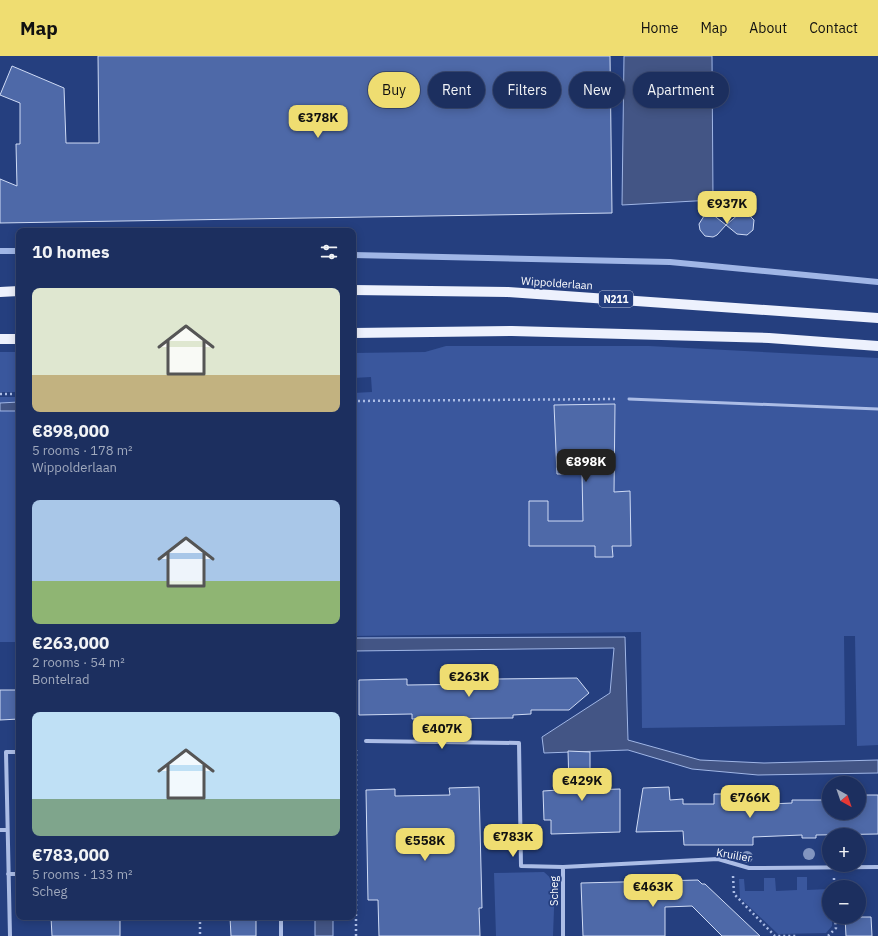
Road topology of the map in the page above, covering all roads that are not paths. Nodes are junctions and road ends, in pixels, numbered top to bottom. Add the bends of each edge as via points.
1 (356, 290) edge
2 (0, 292) edge
3 (16, 292) edge
4 (878, 318) edge
5 (356, 333) edge
6 (0, 339) edge
7 (16, 339) edge
8 (878, 346) edge
9 (629, 398) road end
10 (878, 409) edge
11 (366, 741) road end
12 (16, 752) edge
13 (0, 830) edge
14 (7, 830) junction
15 (563, 867) junction
16 (878, 867) edge
17 (8, 874) junction
18 (16, 874) edge
19 (281, 920) edge
20 (10, 936) edge
21 (281, 936) edge
22 (563, 936) edge

1 - 4 main road, Wippolderlaan / N211 via 508,292
2 - 3 main road
5 - 8 main road via 512,331 769,338
6 - 7 main road
9 - 10 lane
11 - 15 street, Scheg via 519,743 521,866
12 - 14 street via 6,752
13 - 14 street
14 - 17 street
15 - 16 street, Kruilier via 718,859 750,868
15 - 22 street, Scheg
17 - 18 street
17 - 20 street
19 - 21 street

